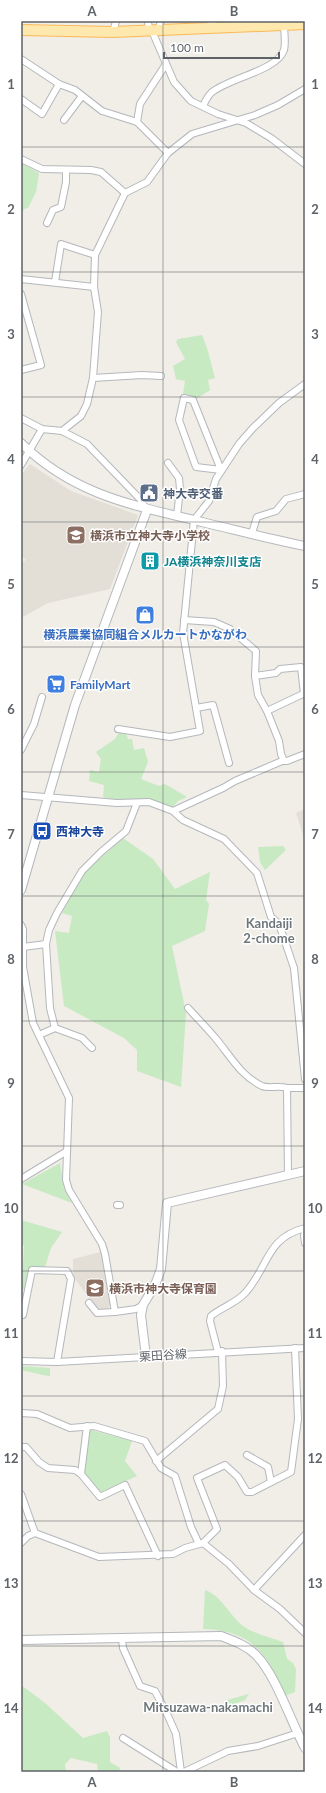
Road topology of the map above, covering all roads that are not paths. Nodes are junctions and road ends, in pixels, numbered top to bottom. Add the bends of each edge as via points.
1 (116, 21) edge
2 (210, 21) edge
3 (286, 24) edge
4 (305, 24) edge
5 (154, 27) edge
6 (218, 28) junction
7 (21, 30) edge
8 (113, 32) junction
9 (21, 59) edge
10 (166, 64) junction
11 (58, 84) junction
12 (305, 89) edge
13 (82, 96) junction
14 (21, 99) edge
15 (203, 106) junction
16 (64, 120) dead end
17 (237, 121) junction
18 (137, 122) junction
19 (168, 153) junction
20 (21, 159) edge
21 (305, 164) edge
22 (66, 170) junction
23 (125, 193) junction
24 (47, 223) dead end
25 (95, 255) junction
26 (21, 279) edge
27 (55, 282) junction
28 (94, 287) junction
29 (21, 294) edge
30 (21, 370) edge
31 (162, 376) dead end
32 (93, 378) junction
33 (305, 384) edge
34 (21, 418) edge
35 (42, 429) junction
36 (62, 431) junction
37 (21, 442) edge
38 (30, 451) junction
39 (168, 463) dead end
40 (21, 465) edge
41 (221, 470) junction
42 (305, 494) edge
43 (147, 510) junction
44 (177, 516) junction
45 (194, 520) junction
46 (252, 534) junction
47 (305, 546) edge
48 (184, 620) junction
49 (255, 676) junction
50 (304, 693) edge
51 (42, 698) dead end
52 (196, 708) junction
53 (267, 711) junction
54 (118, 729) dead end
55 (21, 750) edge
56 (305, 754) edge
57 (284, 761) junction
58 (230, 763) dead end
59 (21, 795) edge
60 (48, 798) junction
61 (137, 803) junction
62 (173, 811) junction
63 (21, 890) edge
64 (21, 925) edge
65 (46, 944) junction
66 (23, 947) junction
67 (188, 1008) dead end
68 (55, 1028) junction
69 (39, 1035) junction
70 (92, 1048) dead end
71 (305, 1079) edge
72 (287, 1088) junction
73 (305, 1088) edge
74 (67, 1151) junction
75 (305, 1171) edge
76 (288, 1175) junction
77 (21, 1178) edge
78 (305, 1229) edge
79 (305, 1243) edge
80 (89, 1303) dead end
81 (143, 1305) junction
82 (115, 1312) junction
83 (21, 1315) edge
84 (295, 1348) junction
85 (305, 1348) edge
86 (220, 1352) junction
87 (146, 1356) junction
88 (21, 1361) edge
89 (57, 1362) junction
90 (21, 1413) edge
91 (87, 1426) junction
92 (21, 1447) edge
93 (246, 1455) dead end
94 (156, 1461) junction
95 (82, 1474) junction
96 (271, 1482) junction
97 (21, 1494) edge
98 (35, 1533) junction
99 (305, 1535) edge
100 (21, 1543) edge
101 (201, 1544) junction
102 (158, 1556) junction
103 (254, 1590) junction
104 (305, 1633) edge
105 (122, 1638) junction
106 (21, 1640) edge
107 (298, 1733) junction
108 (123, 1738) dead end
109 (305, 1748) edge
110 (176, 1772) edge
111 (182, 1772) edge

1 - 8 street
2 - 6 street
3 - 4 main road
3 - 6 main road
3 - 15 street via 284,49 280,58 223,86 212,93
5 - 6 main road
5 - 8 main road
5 - 10 street
7 - 8 main road
9 - 11 street
10 - 15 street via 174,82 191,100
10 - 18 street via 140,104
11 - 13 street via 75,90
11 - 14 street via 42,114
12 - 17 street via 278,105
13 - 16 street
13 - 18 street via 102,112
15 - 17 street
17 - 19 street via 192,134
17 - 21 street via 265,134
18 - 19 street
19 - 23 street via 146,182
20 - 22 street via 42,169
22 - 23 street via 101,172
22 - 24 street via 61,207 53,210
23 - 25 street
25 - 27 street via 61,244
25 - 28 street
26 - 27 street
27 - 28 street
28 - 32 street via 98,312
29 - 30 street via 41,365
31 - 32 street
32 - 36 street via 86,410
33 - 41 street via 279,403 253,428
34 - 35 street
35 - 36 street
35 - 38 street
36 - 43 street via 87,444 100,456
37 - 38 street
38 - 40 street
38 - 43 street via 97,494
39 - 44 street via 179,478
41 - 41 street via 193,400 184,398 179,420 196,467
41 - 45 street via 209,501
42 - 46 street via 286,499 276,510 256,517
43 - 44 street
43 - 60 street via 75,705
44 - 45 street
45 - 46 street
45 - 48 street
46 - 47 street
48 - 49 street via 214,622 230,629 256,651
48 - 52 street via 183,633
49 - 50 street via 276,673 280,669 301,667
49 - 53 street via 258,695
50 - 53 street
51 - 55 street via 34,724
52 - 54 street via 200,731 170,737
52 - 58 street via 213,705
53 - 57 street
56 - 57 street
57 - 62 street
59 - 60 street
60 - 61 street
60 - 63 street
61 - 62 street via 149,802
61 - 65 street via 126,831 82,871 57,913
62 - 71 street via 183,820 224,840 257,873 271,917 279,924 294,968
64 - 66 street
65 - 66 street
65 - 68 street via 50,1008
66 - 69 street via 23,967 34,1023
67 - 72 street via 218,1040 239,1069 264,1087
68 - 69 street
68 - 70 street via 82,1038
69 - 74 street via 69,1098
72 - 73 street
72 - 76 street
74 - 77 street
74 - 82 street via 66,1180 69,1190 102,1244
75 - 76 street
76 - 81 street via 167,1203 161,1269
78 - 79 street
78 - 86 street via 297,1230 280,1240 271,1250 246,1293 211,1316 210,1321
80 - 82 street via 97,1313
81 - 82 street via 136,1309
81 - 87 street via 141,1315
83 - 89 street via 32,1270 67,1271 72,1279
84 - 85 street, 栗田谷線
84 - 86 street, 栗田谷線
84 - 96 street via 298,1419 294,1460 291,1472
86 - 87 street, 栗田谷線
86 - 94 street via 223,1386 218,1409
87 - 89 street, 栗田谷線
88 - 89 street, 栗田谷線
90 - 91 street via 37,1414 70,1428
91 - 94 street via 145,1441
91 - 95 street
92 - 95 street via 26,1447 48,1468 75,1470
93 - 96 street via 255,1456 268,1468
94 - 101 street via 161,1468 175,1476 191,1527
95 - 102 street via 100,1497 125,1485
96 - 101 street via 247,1492 238,1477 225,1465 196,1478 217,1529
97 - 98 street
98 - 100 street
98 - 102 street via 99,1557
99 - 103 street
101 - 102 street via 173,1554
101 - 103 street via 230,1564
103 - 104 street via 280,1609
105 - 106 street
105 - 107 street via 220,1636 239,1642 265,1665
105 - 111 street via 122,1648 140,1686 155,1691 168,1716 176,1734
107 - 109 street
107 - 111 street via 258,1746 228,1750
108 - 110 street

